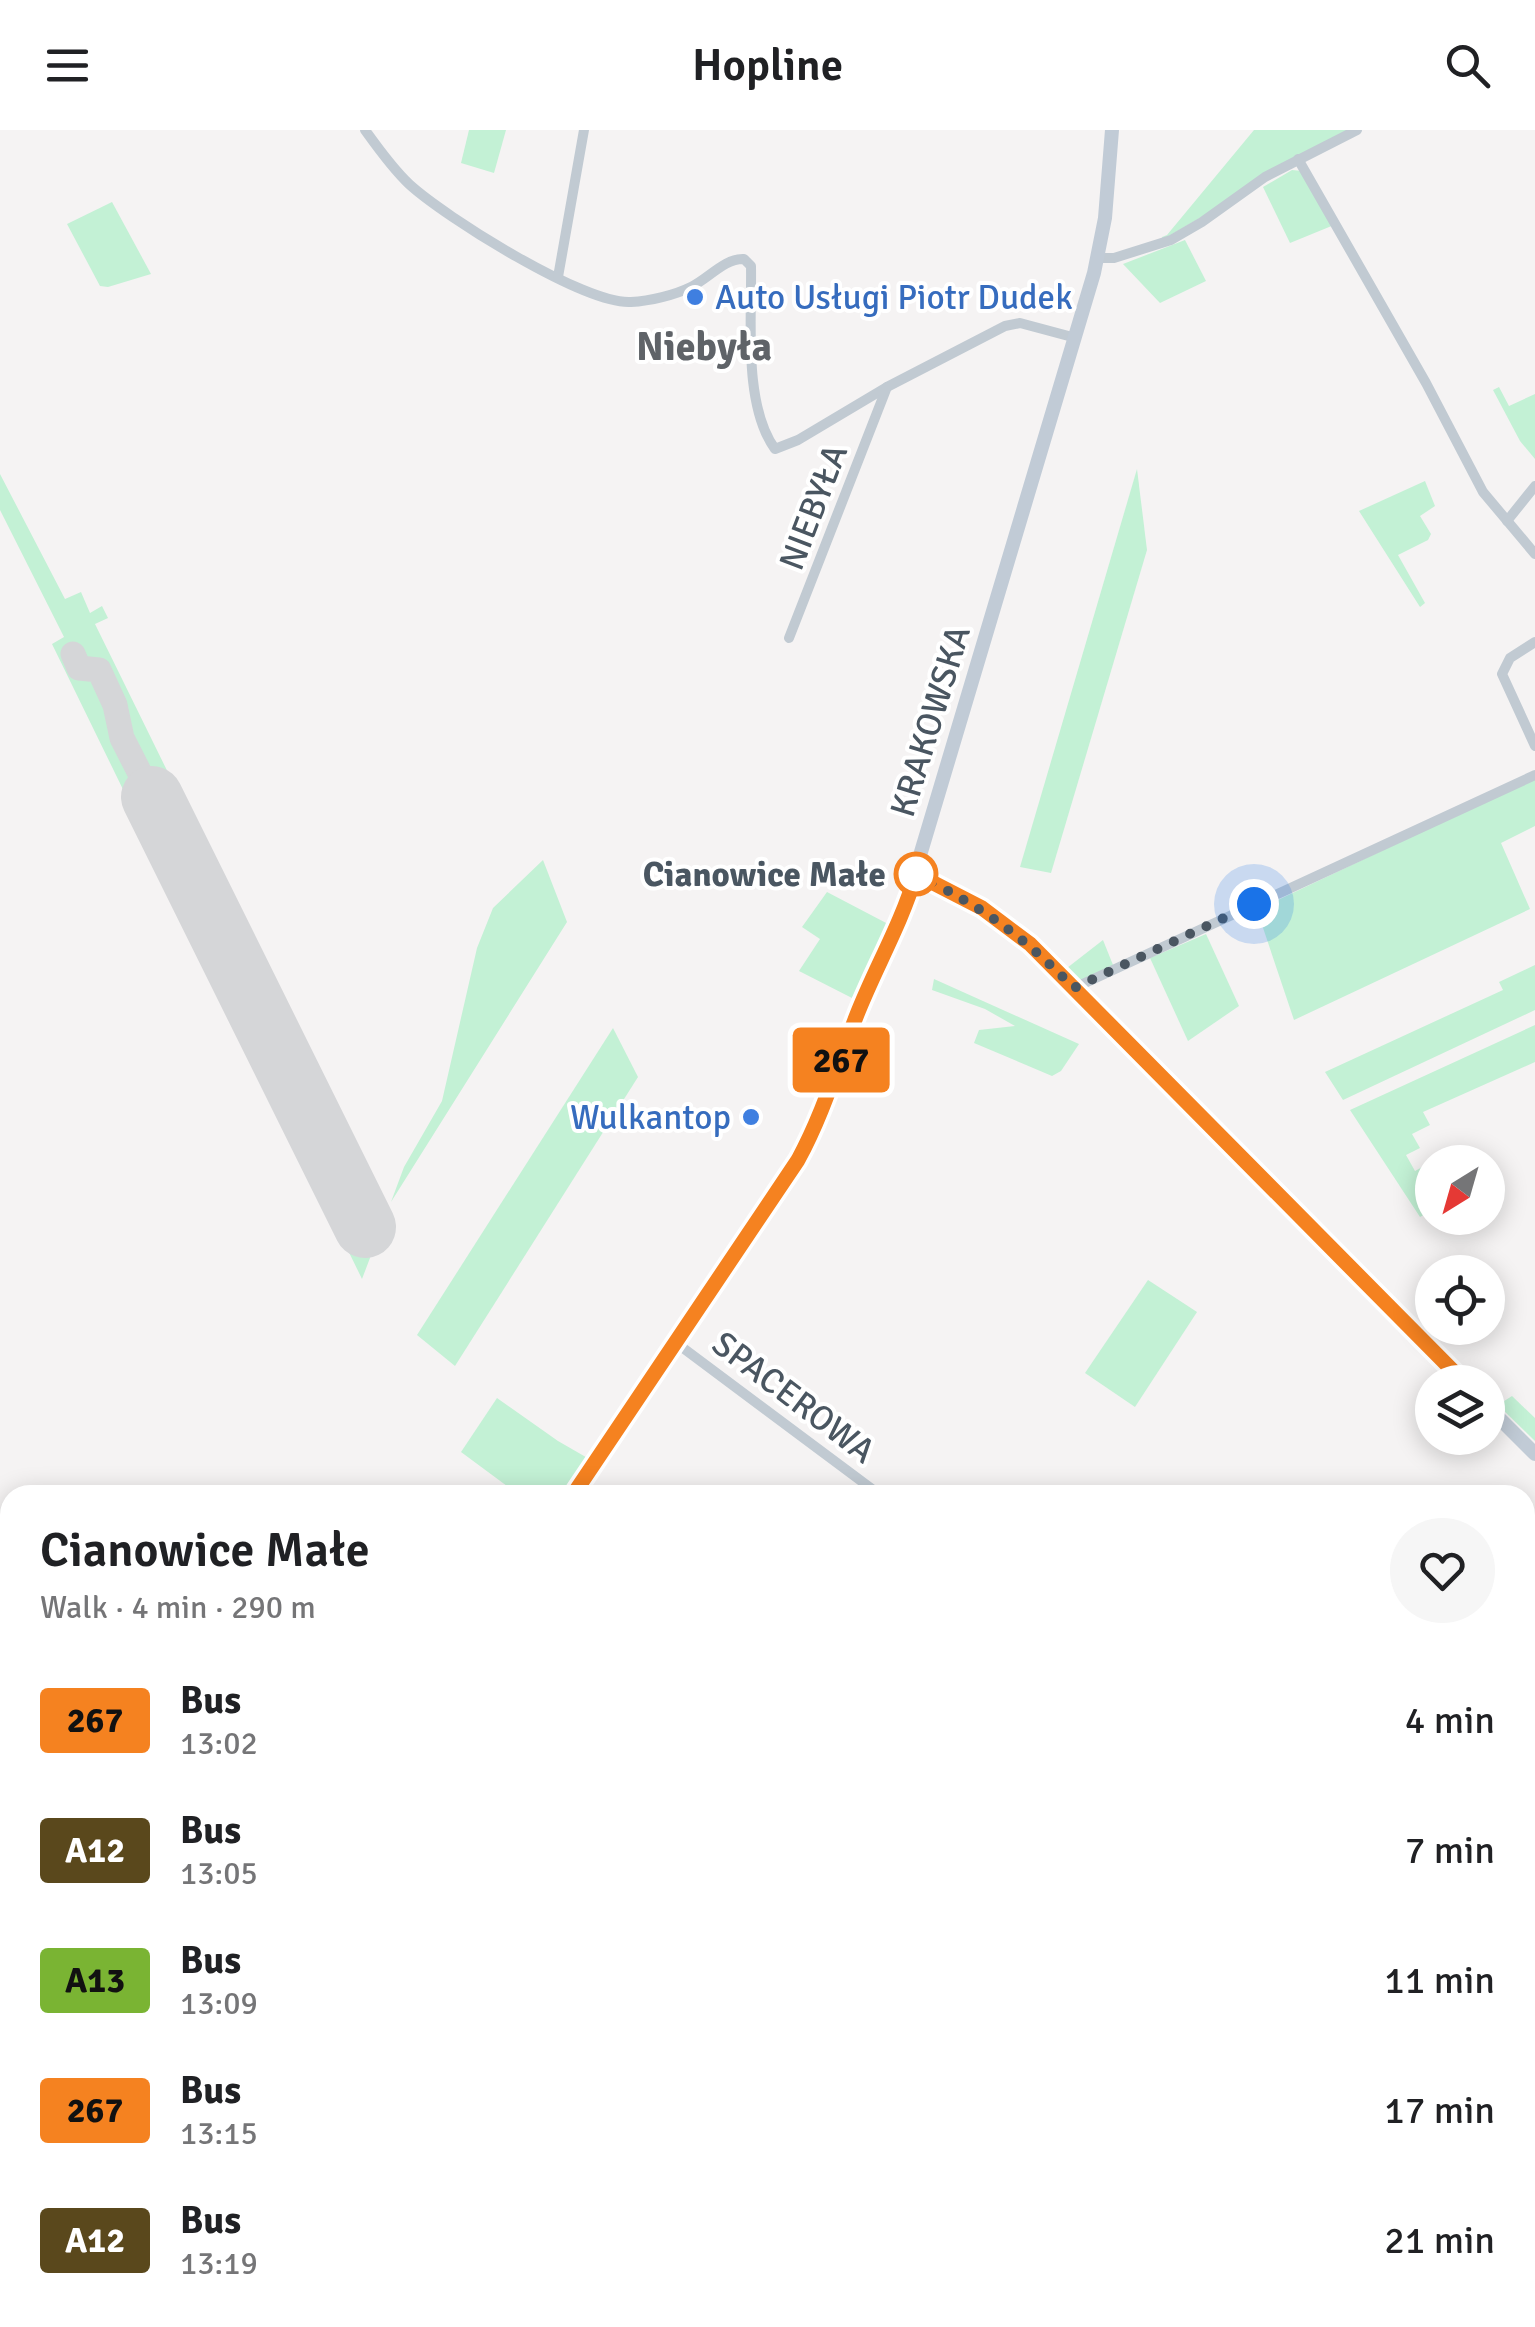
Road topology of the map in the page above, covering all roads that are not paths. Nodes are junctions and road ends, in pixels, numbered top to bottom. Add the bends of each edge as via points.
1 (364, 130) edge
2 (584, 130) edge
3 (1112, 130) edge
4 (1357, 130) edge
5 (1298, 160) junction
6 (1098, 258) junction
7 (558, 276) junction
8 (1076, 338) junction
9 (886, 392) junction
10 (1535, 486) edge
11 (1507, 522) junction
12 (1535, 554) edge
13 (789, 638) dead end
14 (1535, 642) edge
15 (1535, 746) edge
16 (1535, 774) edge
17 (916, 874) junction
18 (1074, 988) junction
19 (675, 1342) junction
20 (1447, 1365) edge
21 (1505, 1423) edge
22 (1535, 1454) edge
23 (580, 1485) edge
24 (867, 1485) edge

1 - 7 street via 409,184
2 - 7 street
3 - 6 main road
4 - 5 street
5 - 6 street via 1171,240
5 - 11 street via 1483,492
6 - 8 main road
7 - 9 street via 612,301 633,302 690,288 740,258 750,266 760,422 775,449
8 - 9 street via 1010,324
8 - 17 main road, KRAKOWSKA
9 - 13 street, NIEBYŁA
10 - 11 street
11 - 12 street
14 - 15 street via 1510,658 1502,674
16 - 18 street
17 - 18 main road via 1005,924
17 - 19 main road, KRAKOWSKA via 818,1124
18 - 20 main road
19 - 23 main road, KRAKOWSKA
19 - 24 street, SPACEROWA
21 - 22 main road

